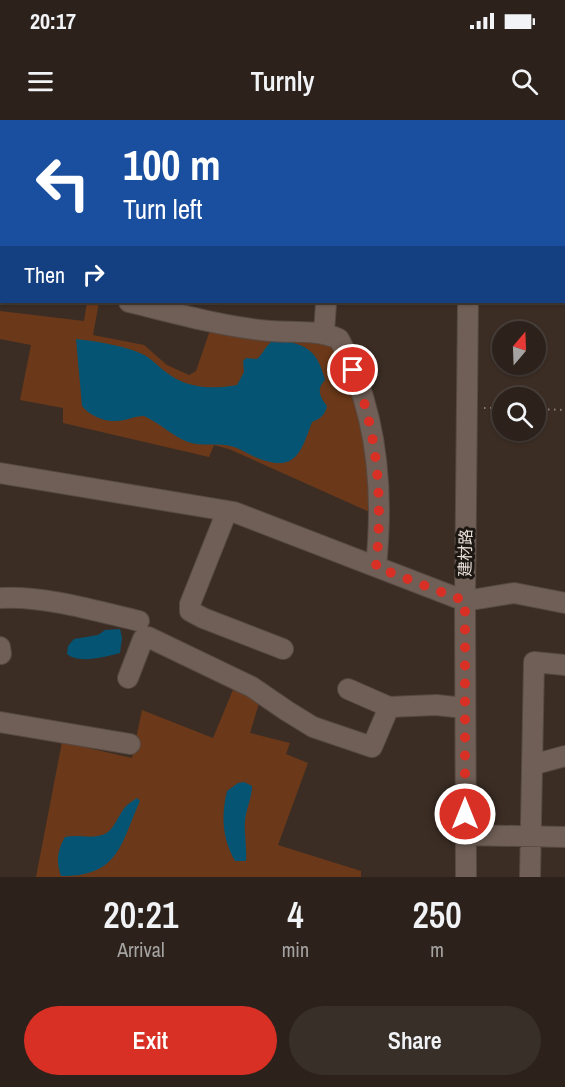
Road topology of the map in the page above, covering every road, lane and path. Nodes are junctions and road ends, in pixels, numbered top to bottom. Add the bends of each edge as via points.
1 (133, 303) edge
2 (326, 303) edge
3 (468, 303) edge
4 (324, 332) junction
5 (546, 410) edge
6 (565, 410) edge
7 (0, 472) edge
8 (228, 511) junction
9 (376, 567) junction
10 (0, 598) edge
11 (465, 601) junction
12 (565, 603) edge
13 (139, 621) dead end
14 (0, 647) edge
15 (283, 649) dead end
16 (0, 654) edge
17 (565, 665) edge
18 (128, 678) dead end
19 (348, 688) dead end
20 (389, 707) junction
21 (465, 708) junction
22 (0, 722) edge
23 (130, 744) dead end
24 (565, 756) edge
25 (532, 765) junction
26 (465, 835) junction
27 (530, 836) junction
28 (565, 837) edge
29 (466, 877) edge
30 (530, 877) edge

1 - 4 street via 269,331
2 - 4 street
3 - 11 street, 建材路
4 - 9 street via 339,339 345,351 373,436 380,497
5 - 6 path
7 - 8 street
8 - 9 street
8 - 15 street via 190,611
9 - 11 street
10 - 13 street via 70,605
11 - 12 street via 514,593
11 - 21 street, 建材路
14 - 16 street
17 - 25 street via 534,662
18 - 20 street via 142,639 148,637 252,687 313,727 372,747
19 - 20 street
20 - 21 street
21 - 26 street, 建材路
22 - 23 street
24 - 25 street
25 - 27 street
26 - 27 street
26 - 29 street, 建材路
27 - 28 street
27 - 30 street

